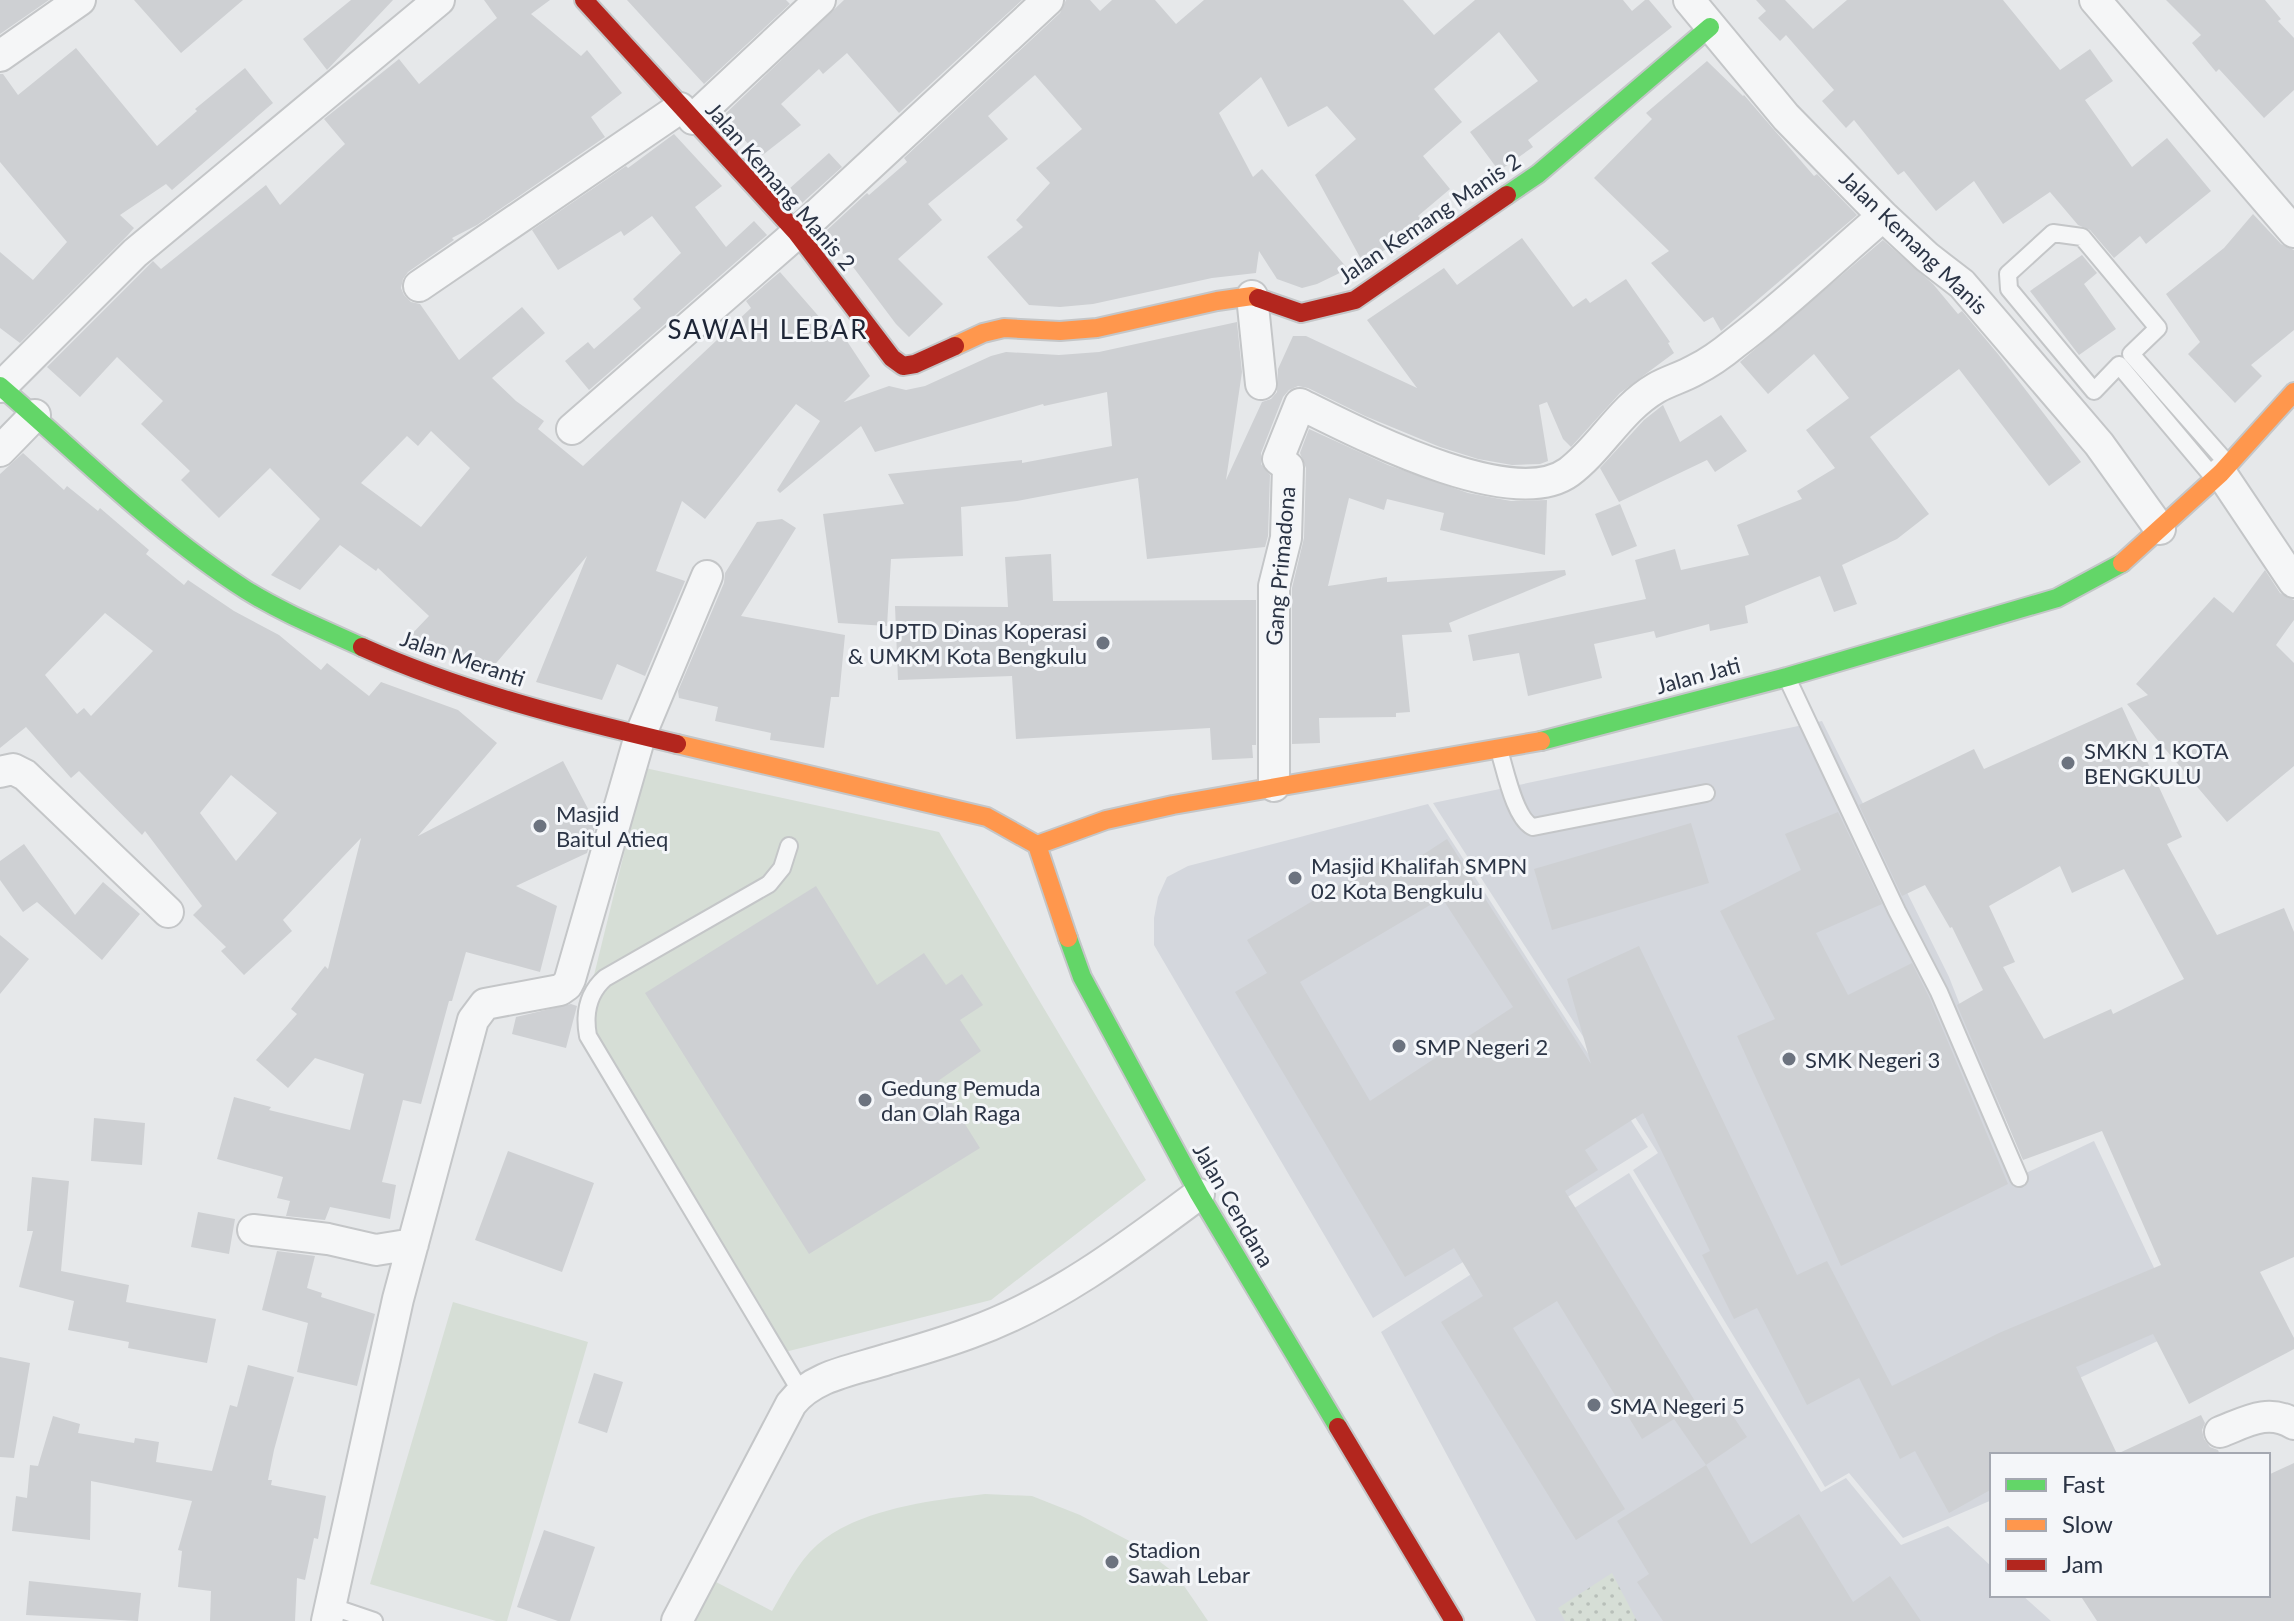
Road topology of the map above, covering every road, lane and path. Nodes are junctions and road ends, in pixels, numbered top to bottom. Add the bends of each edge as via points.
1 (80, 0) edge
2 (439, 0) edge
3 (820, 0) edge
4 (1048, 0) edge
5 (1689, 0) edge
6 (2095, 0) edge
7 (590, 2) edge
8 (1710, 27) junction
9 (0, 56) edge
10 (687, 113) junction
11 (1883, 216) junction
12 (2294, 232) edge
13 (797, 233) junction
14 (419, 286) dead end
15 (1252, 296) junction
16 (1261, 384) dead end
17 (1, 387) edge
18 (2294, 392) edge
19 (35, 415) junction
20 (572, 429) dead end
21 (0, 451) edge
22 (2222, 472) junction
23 (2160, 529) junction
24 (707, 576) dead end
25 (2294, 582) edge
26 (1787, 677) junction
27 (640, 736) junction
28 (1499, 750) junction
29 (0, 772) edge
30 (1274, 786) junction
31 (1706, 793) dead end
32 (1037, 845) junction
33 (789, 846) dead end
34 (168, 912) dead end
35 (2019, 1178) dead end
36 (1199, 1194) junction
37 (253, 1230) dead end
38 (413, 1244) junction
39 (801, 1392) junction
40 (2294, 1424) edge
41 (2220, 1432) dead end
42 (328, 1614) edge
43 (374, 1621) edge
44 (677, 1621) edge
45 (1454, 1621) edge

1 - 9 street
2 - 17 street via 135,253
3 - 10 street
4 - 13 street
5 - 8 street, Jalan Kemang Manis
6 - 12 street
7 - 10 street, Jalan Kemang Manis 2
8 - 11 street, Jalan Kemang Manis via 1786,117
8 - 15 street, Jalan Kemang Manis 2 via 1538,174 1355,300 1297,313
10 - 13 street, Jalan Kemang Manis 2
10 - 14 street
11 - 23 street, Jalan Kemang Manis via 1972,295 2099,444
11 - 30 street, Gang Primadona via 1735,344 1655,389 1566,474 1538,483 1472,476 1360,434 1300,404 1278,459 1288,467 1286,538 1274,586
13 - 15 street, Jalan Kemang Manis 2 via 903,366 1004,328 1097,328
13 - 20 street
15 - 16 street
17 - 19 street, Jalan Meranti
18 - 22 street, Jalan Jati
19 - 21 street
19 - 27 street, Jalan Meranti via 149,519 250,592 419,671
22 - 22 lane via 2119,365 2094,391 2009,289 2008,274 2053,233 2082,237 2158,328 2131,354
22 - 23 street, Jalan Jati
22 - 25 street
23 - 26 street, Jalan Jati via 2129,559 2057,598
24 - 27 street
26 - 28 street, Jalan Jati
26 - 35 lane via 1939,992
27 - 32 street, Jalan Meranti via 987,817
27 - 38 street via 567,985 485,1004 473,1020
28 - 30 street, Jalan Jati
28 - 31 lane via 1521,816 1533,827
29 - 34 street via 13,769 25,775
30 - 32 street, Jalan Jati via 1106,820
32 - 36 street, Jalan Cendana via 1082,977
33 - 39 lane via 782,868 769,884 605,978 596,986 585,1021 588,1036
36 - 39 street via 1113,1256 1017,1313 971,1333 827,1378
36 - 45 street, Jalan Cendana
37 - 38 street via 376,1250
38 - 42 street
39 - 44 street
40 - 41 street via 2265,1415
42 - 43 lane

